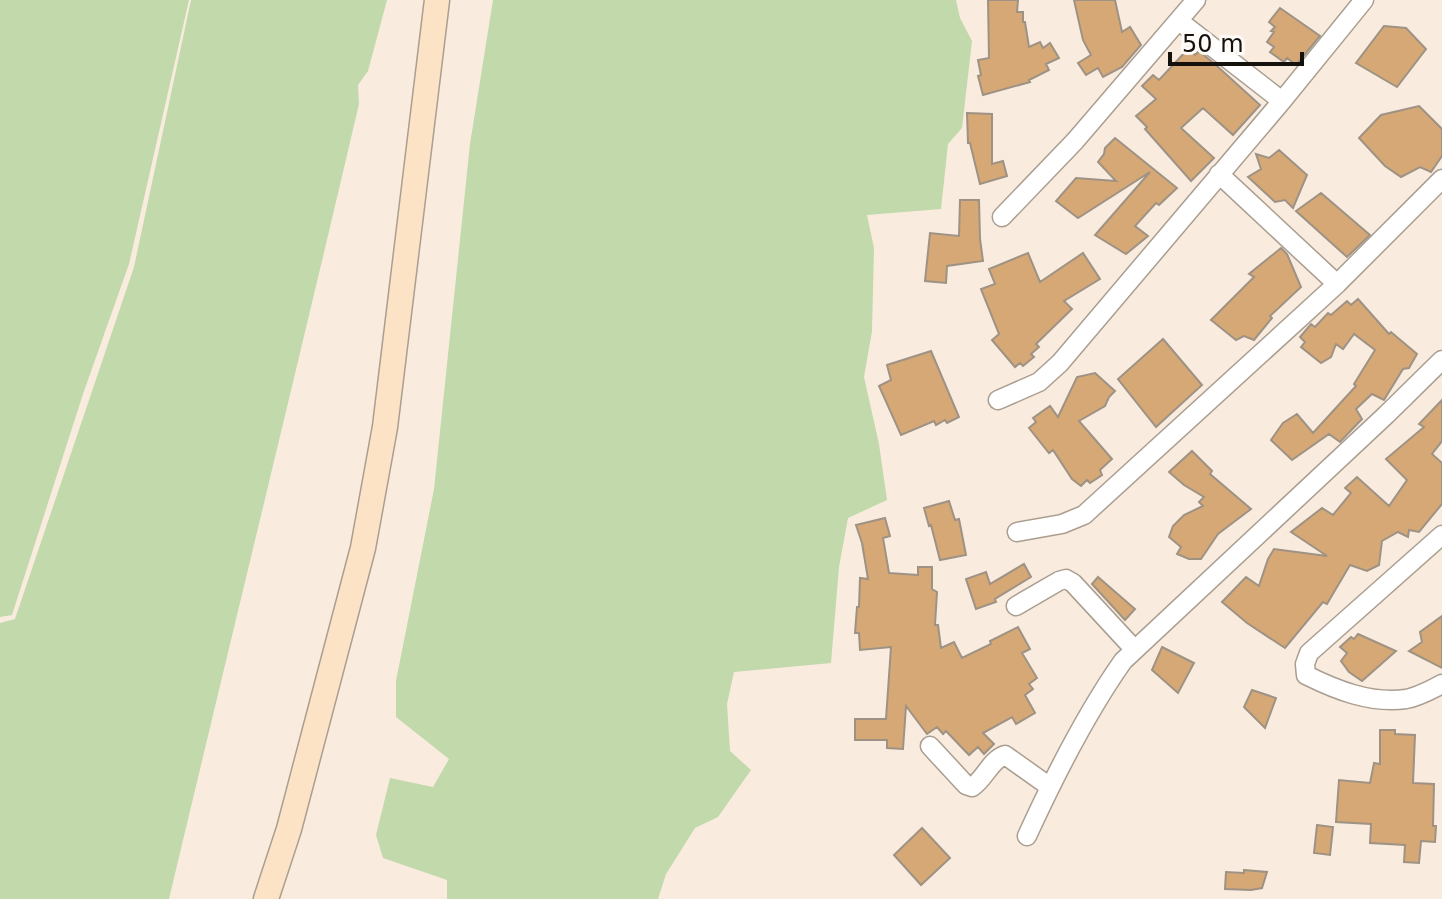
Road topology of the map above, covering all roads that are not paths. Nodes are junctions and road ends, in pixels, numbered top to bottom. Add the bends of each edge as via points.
1 (437, 0) edge
2 (1196, 0) edge
3 (1364, 0) edge
4 (1179, 21) junction
5 (1282, 101) junction
6 (1219, 174) junction
7 (1442, 179) edge
8 (1002, 217) dead end
9 (1337, 284) junction
10 (1442, 360) edge
11 (1435, 378) edge
12 (998, 400) dead end
13 (1017, 532) dead end
14 (1442, 535) edge
15 (1016, 606) dead end
16 (1135, 650) junction
17 (1442, 684) edge
18 (930, 746) dead end
19 (1050, 787) junction
20 (1027, 836) dead end
21 (266, 899) edge

1 - 21 main road via 385,427 363,548
2 - 4 street
3 - 5 street
4 - 5 street
4 - 8 street
5 - 6 street
6 - 9 street
6 - 12 street via 1060,363 1039,382
7 - 9 street
9 - 13 street via 1084,515
10 - 11 street
11 - 16 street
14 - 17 street via 1309,653 1305,664 1306,675 1358,696 1407,699
15 - 16 street via 1066,579
16 - 19 street via 1107,684
18 - 19 street via 966,785 978,784 1005,755
19 - 20 street

